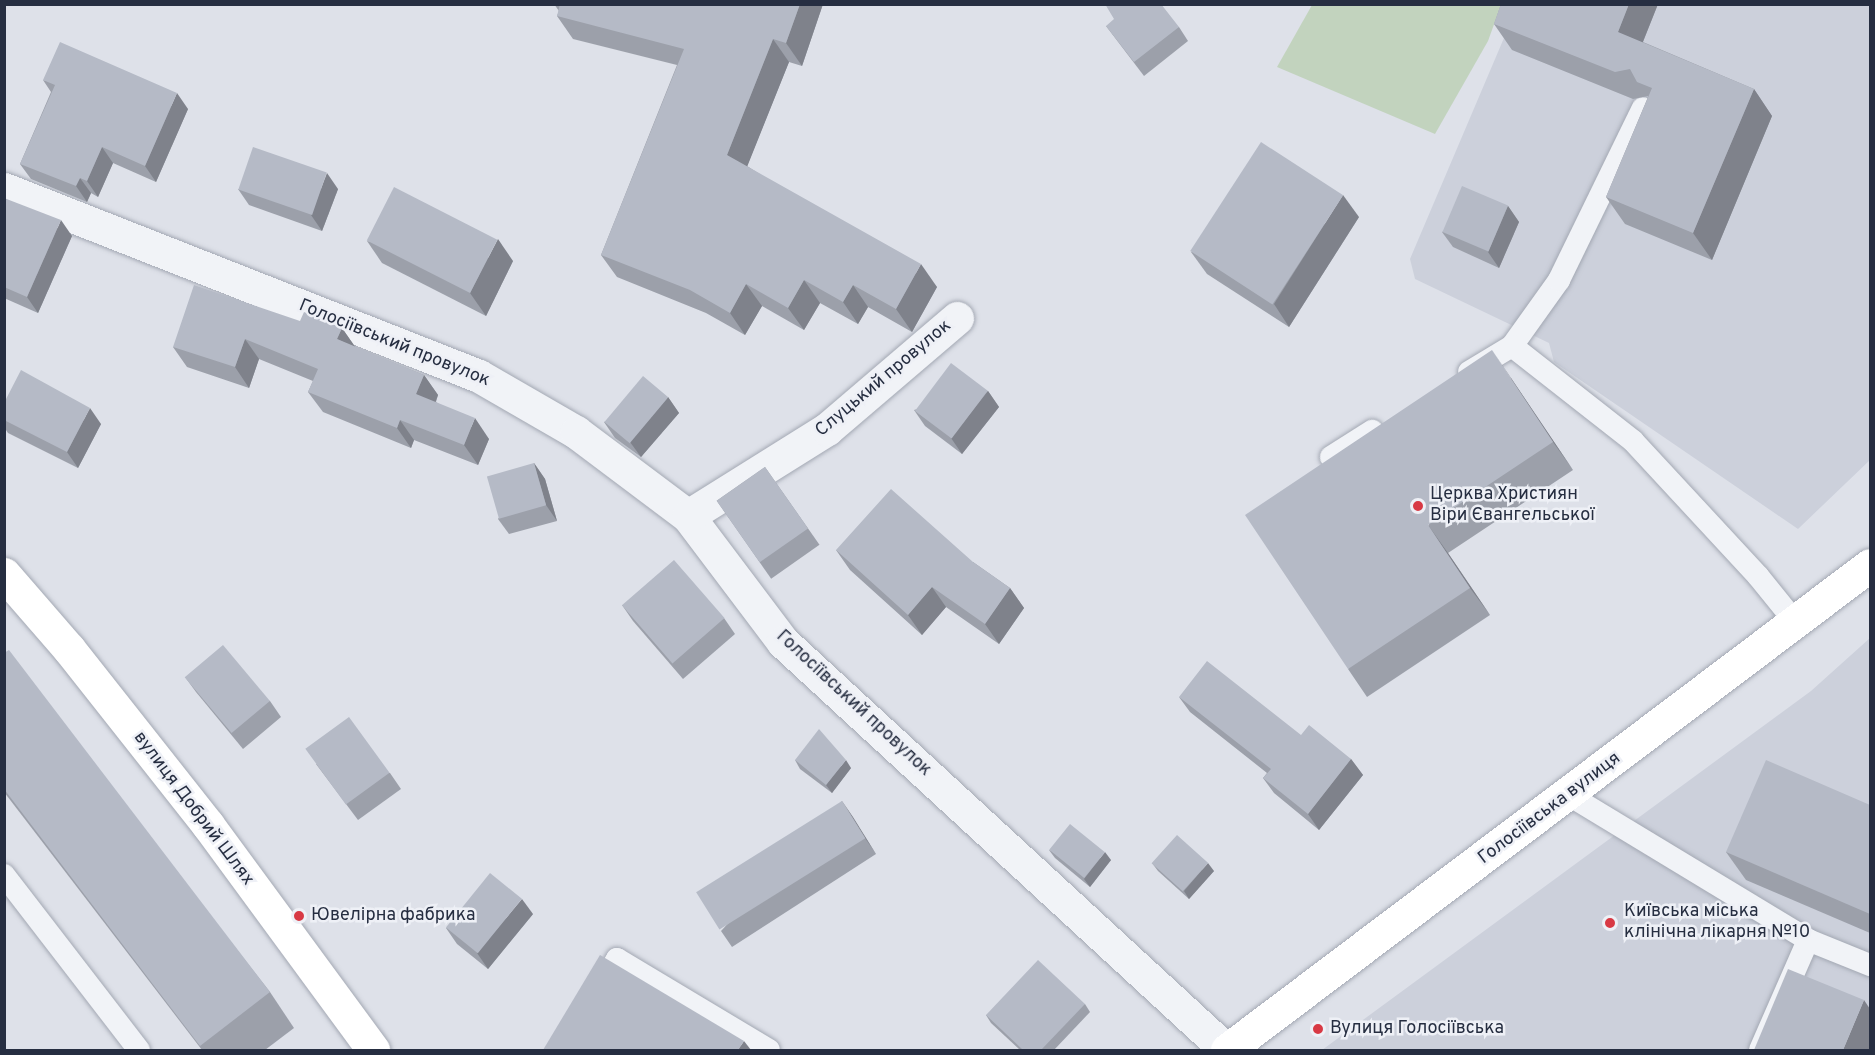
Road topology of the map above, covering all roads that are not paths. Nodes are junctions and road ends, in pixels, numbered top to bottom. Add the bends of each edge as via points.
1 (1642, 108) edge
2 (4, 189) edge
3 (957, 318) dead end
4 (1512, 346) junction
5 (1451, 383) edge
6 (1391, 420) edge
7 (1331, 457) edge
8 (688, 516) junction
9 (1870, 565) edge
10 (8, 584) edge
11 (1796, 624) junction
12 (1569, 795) junction
13 (4, 875) edge
14 (1808, 940) junction
15 (1870, 965) edge
16 (586, 1010) edge
17 (366, 1048) edge
18 (139, 1050) edge
19 (769, 1050) edge
20 (1226, 1050) edge
21 (1760, 1050) edge

1 - 4 lane via 1559,280
2 - 8 street, Голосіївський провулок via 479,376 576,432
3 - 8 street, Слуцький провулок via 827,429
4 - 5 lane
4 - 11 lane via 1633,441 1758,576
6 - 7 lane
8 - 20 street, Голосіївський провулок via 783,642
9 - 11 main road, Голосіївська вулиця
10 - 17 main road, вулиця Добрий Шлях via 208,825
11 - 12 main road, Голосіївська вулиця
12 - 14 lane
12 - 20 main road, Голосіївська вулиця
13 - 18 lane
14 - 15 lane
14 - 21 lane
16 - 19 lane via 617,959

